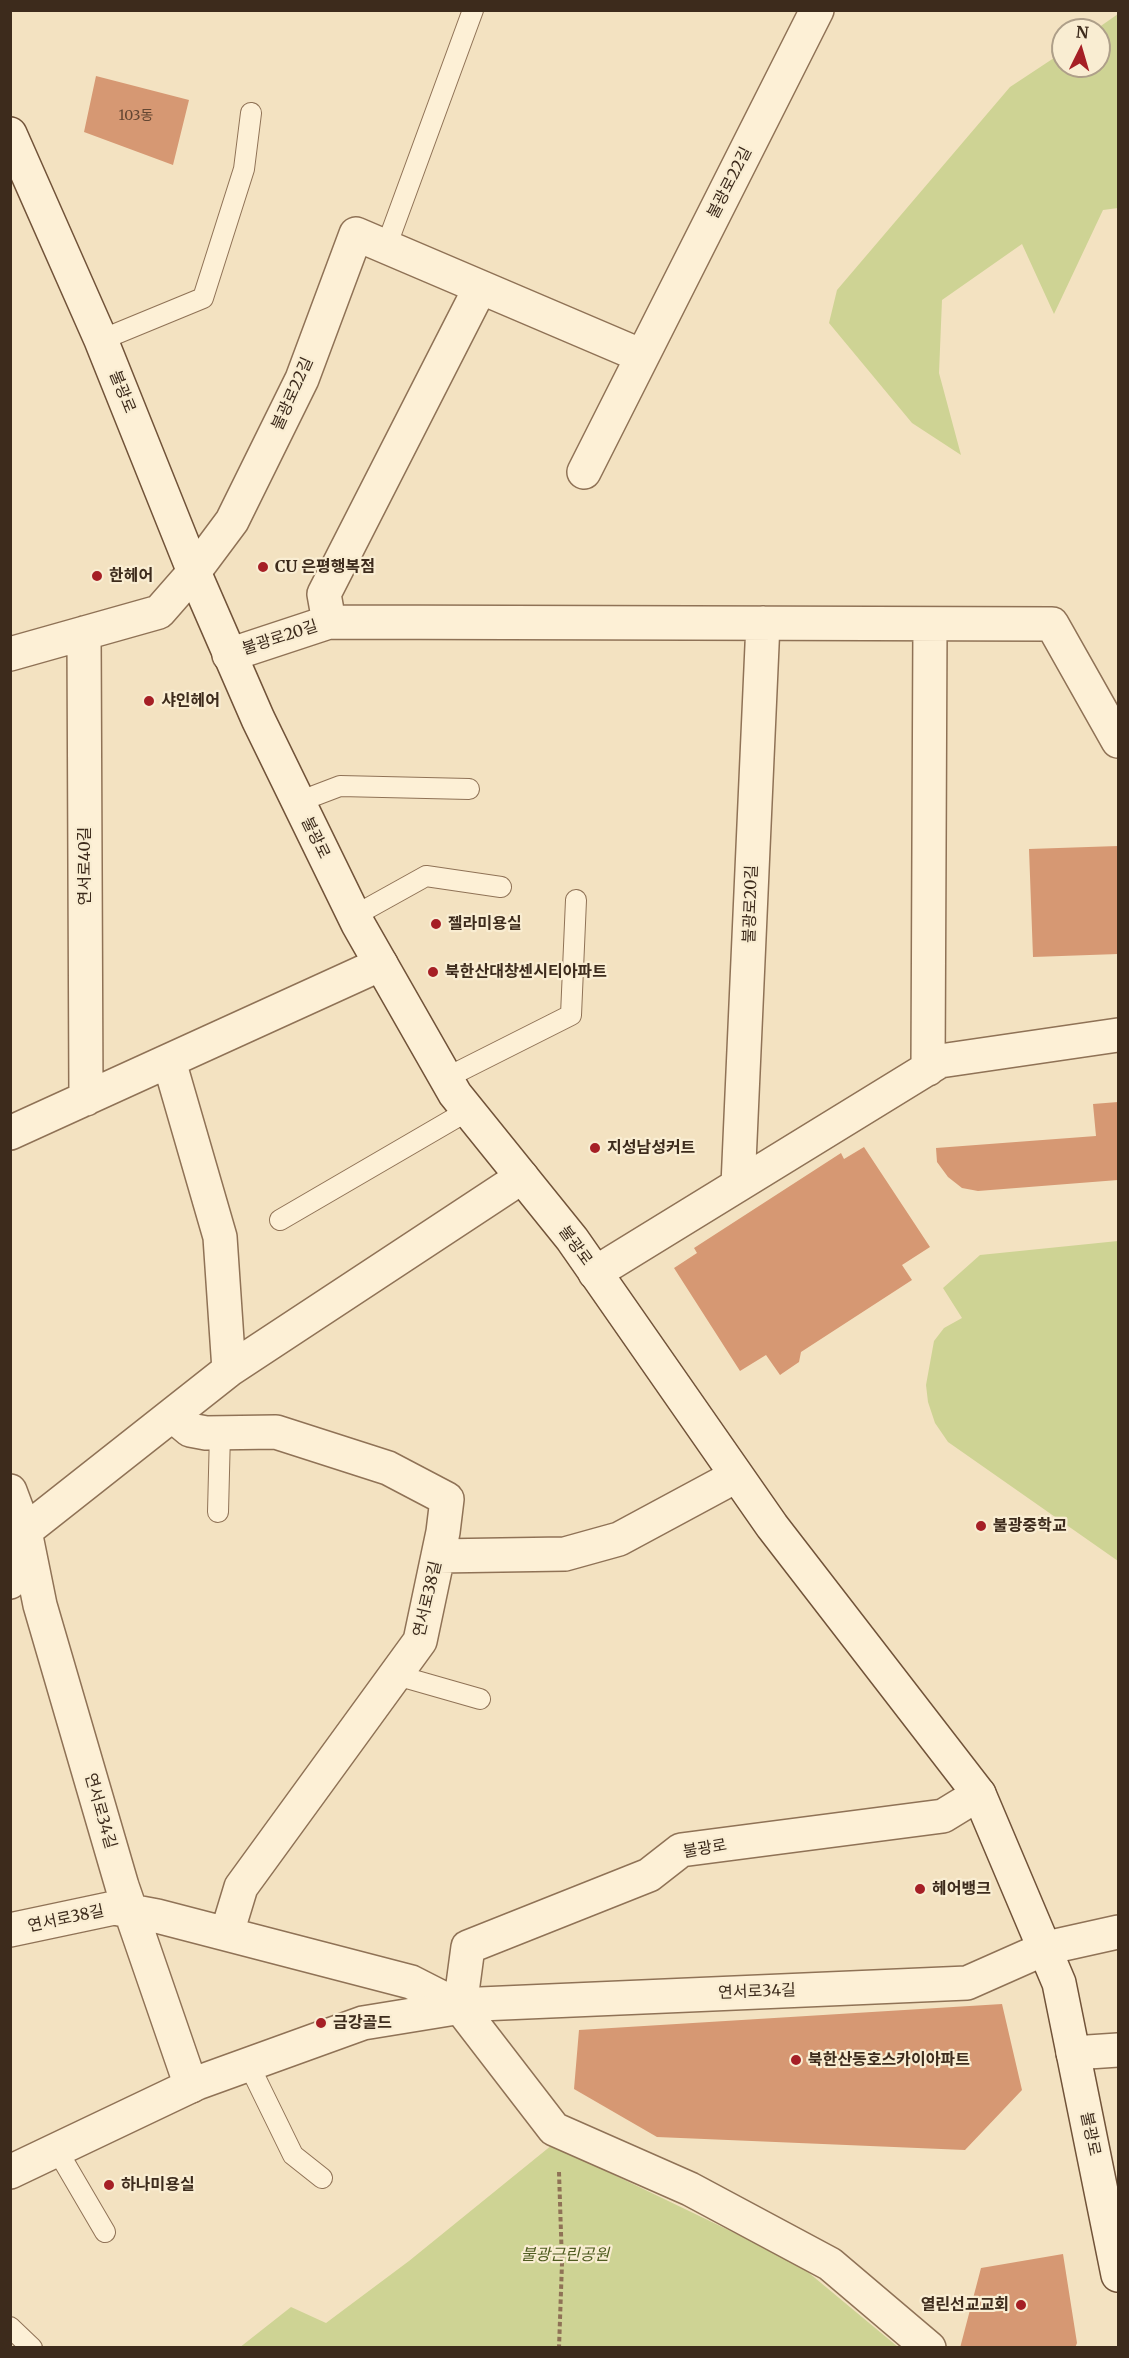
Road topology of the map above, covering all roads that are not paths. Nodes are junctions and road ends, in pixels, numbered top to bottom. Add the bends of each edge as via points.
1 (473, 10) edge
2 (817, 10) edge
3 (251, 113) dead end
4 (10, 134) edge
5 (386, 247) junction
6 (480, 288) junction
7 (101, 340) junction
8 (642, 356) junction
9 (584, 472) dead end
10 (194, 572) junction
11 (329, 622) junction
12 (763, 623) junction
13 (930, 624) junction
14 (84, 633) junction
15 (10, 654) edge
16 (230, 655) junction
17 (1119, 741) edge
18 (469, 789) dead end
19 (298, 802) junction
20 (501, 887) dead end
21 (576, 900) dead end
22 (354, 916) junction
23 (381, 964) junction
24 (1119, 1035) edge
25 (169, 1061) junction
26 (928, 1069) junction
27 (446, 1078) junction
28 (86, 1100) junction
29 (469, 1110) junction
30 (10, 1133) edge
31 (522, 1177) junction
32 (738, 1185) junction
33 (280, 1220) dead end
34 (595, 1273) junction
35 (229, 1370) junction
36 (172, 1414) junction
37 (220, 1433) junction
38 (736, 1476) junction
39 (10, 1491) edge
40 (218, 1512) dead end
41 (25, 1531) junction
42 (438, 1556) junction
43 (10, 1582) edge
44 (396, 1675) junction
45 (480, 1699) dead end
46 (979, 1794) junction
47 (132, 1911) junction
48 (10, 1930) edge
49 (1119, 1932) edge
50 (226, 1933) junction
51 (1046, 1948) junction
52 (460, 2007) junction
53 (1119, 2050) edge
54 (1073, 2053) junction
55 (249, 2065) junction
56 (191, 2086) junction
57 (57, 2150) junction
58 (12, 2167) edge
59 (322, 2178) dead end
60 (1110, 2188) edge
61 (105, 2232) dead end
62 (1119, 2275) edge
63 (10, 2326) edge
64 (32, 2348) edge
65 (929, 2348) edge

1 - 5 lane
2 - 8 street, 불광로22길
3 - 7 lane via 244,169 203,298
4 - 7 street, 불광로
5 - 6 street, 불광로22길
5 - 10 street, 불광로22길 via 356,234 302,379 232,522
6 - 8 street, 불광로22길
6 - 11 street via 324,594
7 - 10 street, 불광로
8 - 9 street, 불광로22길
10 - 14 street via 159,612
10 - 16 street, 불광로
11 - 12 street, 불광로20길
11 - 16 street, 불광로20길
12 - 13 street, 불광로20길
12 - 32 street, 불광로20길
13 - 17 street, 불광로20길 via 1052,624
13 - 26 street
14 - 15 street
14 - 28 street, 연서로40길
16 - 19 street, 불광로
18 - 19 lane via 340,786
19 - 22 street, 불광로
20 - 22 lane via 426,876
21 - 27 lane via 571,1015
22 - 23 street, 불광로
23 - 25 street
23 - 27 street, 불광로
24 - 26 street via 940,1061
25 - 28 street
25 - 35 street via 220,1237
26 - 32 street
27 - 29 street, 불광로
28 - 30 street
29 - 31 street, 불광로
29 - 33 lane
31 - 34 street, 불광로
31 - 35 street
32 - 34 street
34 - 38 street, 불광로
35 - 36 street
36 - 37 street, 연서로38길 via 190,1430
36 - 41 street
37 - 40 lane
37 - 42 street, 연서로38길 via 276,1432 388,1468 447,1499
38 - 42 street via 619,1539 566,1554
38 - 46 street, 불광로
39 - 41 street
41 - 43 street
41 - 47 street, 연서로34길 via 40,1605
42 - 44 street, 연서로38길 via 420,1641
44 - 45 lane
44 - 50 street, 연서로38길 via 241,1887
46 - 51 street, 불광로
46 - 52 street, 불광로 via 943,1816 681,1850 649,1875 468,1947
47 - 48 street, 연서로38길 via 114,1908
47 - 50 street, 연서로38길
47 - 56 street, 연서로34길
49 - 51 street, 연서로34길
50 - 52 street, 연서로38길 via 411,1982
51 - 52 street, 연서로34길 via 967,1983
51 - 54 street, 불광로 via 1059,1983
52 - 55 street, 연서로34길 via 363,2023
52 - 65 street via 559,2131 690,2189 830,2264
53 - 54 street
54 - 60 street, 불광로
55 - 56 street, 연서로34길
55 - 59 lane via 293,2156
56 - 57 street, 연서로34길
57 - 58 street, 연서로34길
57 - 61 lane
60 - 62 street, 불광로
63 - 64 lane

